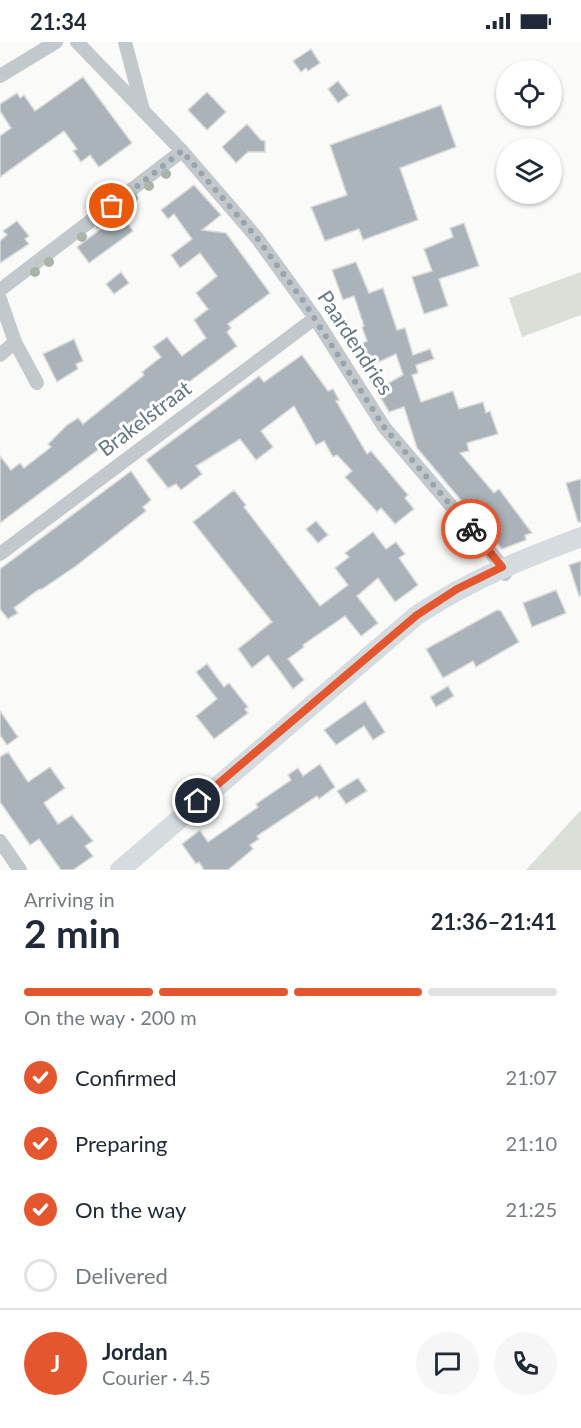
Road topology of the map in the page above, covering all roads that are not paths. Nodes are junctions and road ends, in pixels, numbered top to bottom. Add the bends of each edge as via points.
1 (56, 42) edge
2 (77, 42) edge
3 (125, 42) edge
4 (0, 76) edge
5 (143, 110) junction
6 (182, 151) junction
7 (0, 290) edge
8 (0, 299) edge
9 (315, 318) junction
10 (15, 342) junction
11 (0, 355) edge
12 (37, 384) dead end
13 (581, 537) edge
14 (0, 554) edge
15 (504, 570) junction
16 (0, 842) edge
17 (20, 870) edge
18 (120, 870) edge

1 - 4 street
2 - 5 street, Paardendries
3 - 5 street, Paardendries
5 - 6 street, Paardendries
6 - 7 street
6 - 9 street, Paardendries via 257,238
8 - 10 street
9 - 14 street, Brakelstraat
9 - 15 street, Paardendries via 384,427
10 - 11 street
10 - 12 street
13 - 15 main road
15 - 18 main road via 457,589 417,615
16 - 17 street

